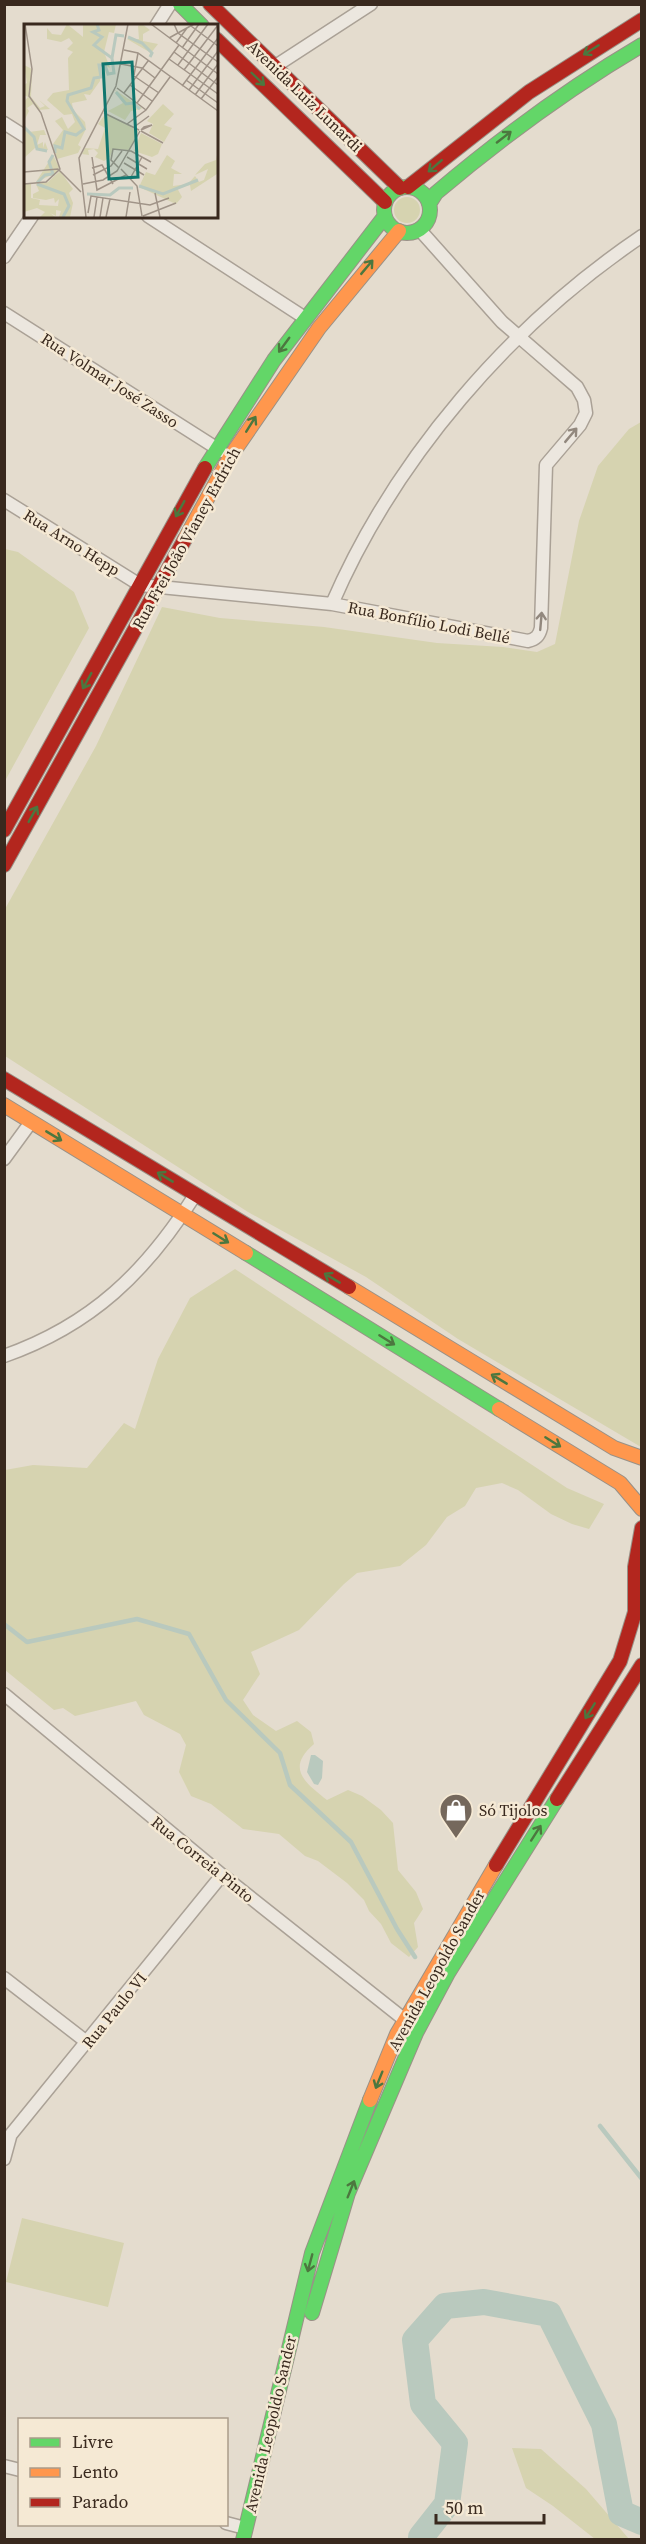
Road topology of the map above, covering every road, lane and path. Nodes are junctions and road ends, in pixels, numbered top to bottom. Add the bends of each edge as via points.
1 (170, 4) edge
2 (180, 4) edge
3 (210, 4) edge
4 (371, 4) edge
5 (642, 20) edge
6 (157, 24) edge
7 (200, 24) edge
8 (218, 41) edge
9 (642, 45) edge
10 (274, 67) junction
11 (4, 123) edge
12 (24, 136) edge
13 (404, 187) junction
14 (429, 204) junction
15 (385, 209) junction
16 (31, 218) edge
17 (151, 218) edge
18 (419, 229) junction
19 (399, 231) junction
20 (642, 236) edge
21 (4, 257) edge
22 (4, 313) edge
23 (305, 318) junction
24 (519, 338) junction
25 (216, 448) junction
26 (230, 456) junction
27 (4, 500) edge
28 (140, 585) junction
29 (157, 588) junction
30 (332, 604) junction
31 (4, 830) edge
32 (4, 865) edge
33 (4, 1079) edge
34 (4, 1105) edge
35 (31, 1122) junction
36 (4, 1159) edge
37 (195, 1195) junction
38 (183, 1215) junction
39 (4, 1356) edge
40 (642, 1458) edge
41 (642, 1509) edge
42 (641, 1537) edge
43 (642, 1665) edge
44 (4, 1694) edge
45 (222, 1875) junction
46 (4, 1978) edge
47 (405, 2020) junction
48 (88, 2043) junction
49 (7, 2140) edge
50 (4, 2159) edge
51 (300, 2361) dead end
52 (228, 2524) edge
53 (244, 2534) edge

1 - 6 street
2 - 7 main road
3 - 10 main road, Avenida Luiz Lunardi
4 - 10 street
5 -> 13 main road via 529,92
8 -> 15 main road, Avenida Luiz Lunardi
14 -> 9 main road via 436,193 505,136
10 - 13 main road, Avenida Luiz Lunardi
11 - 12 street
13 - 14 main road via 421,192
13 - 15 main road via 388,195
14 - 18 main road via 428,218
15 - 19 main road via 392,228
15 - 23 main road, Rua Frei João Vianey Erdrich
16 - 21 street
17 - 23 street
18 - 19 main road
18 - 24 street
26 -> 19 main road, Rua Frei João Vianey Erdrich via 312,336
20 - 24 street via 586,277
22 - 25 street, Rua Volmar José Zasso
23 -> 25 main road, Rua Frei João Vianey Erdrich
24 - 30 street via 463,396 413,460 369,528
30 -> 24 street, Rua Bonfílio Lodi Bellé via 528,641 538,636 546,465 580,425 586,412 577,387
25 - 26 street, Rua Volmar José Zasso
25 -> 28 main road, Rua Frei João Vianey Erdrich
26 - 29 main road, Rua Frei João Vianey Erdrich
27 - 28 street, Rua Arno Hepp
28 - 29 street, Rua Bonfílio Lodi Bellé
28 -> 31 main road, Rua Frei João Vianey Erdrich
29 - 30 street, Rua Bonfílio Lodi Bellé
32 -> 29 main road, Rua Frei João Vianey Erdrich
37 -> 33 main road
34 - 35 main road
35 - 36 street
35 -> 38 main road
37 - 38 street
40 -> 37 main road via 614,1448
38 - 39 street via 119,1291 101,1306 53,1336
38 -> 41 main road via 620,1483
42 -> 47 main road, Avenida Leopoldo Sander via 635,1567 635,1612 620,1661
51 -> 43 main road, Avenida Leopoldo Sander via 348,2193 416,2033 448,1973
44 - 45 street, Rua Correia Pinto
45 - 47 street, Rua Correia Pinto
45 - 48 street, Rua Paulo VI
46 - 48 street
47 -> 53 main road, Avenida Leopoldo Sander via 312,2253
48 - 49 street, Rua Paulo VI
49 - 50 street
52 - 53 street

